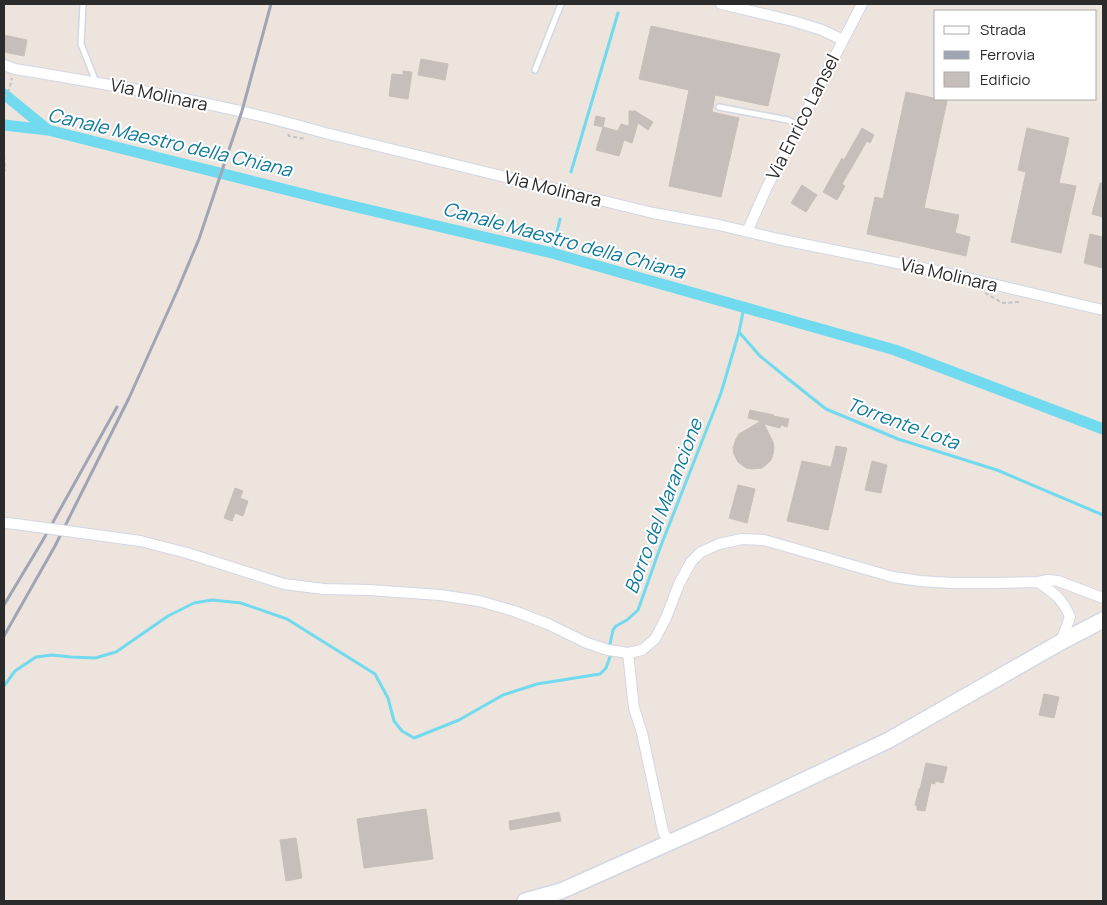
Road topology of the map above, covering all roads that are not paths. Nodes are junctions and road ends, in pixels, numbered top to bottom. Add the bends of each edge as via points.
1 (83, 4) edge
2 (562, 4) edge
3 (721, 4) edge
4 (862, 4) edge
5 (843, 40) junction
6 (4, 65) edge
7 (535, 70) dead end
8 (97, 82) junction
9 (718, 107) dead end
10 (799, 126) junction
11 (746, 232) junction
12 (1103, 310) edge
13 (4, 523) edge
14 (1038, 582) junction
15 (1074, 588) junction
16 (1103, 598) edge
17 (1061, 600) junction
18 (1070, 617) junction
19 (1103, 620) edge
20 (1085, 629) junction
21 (1061, 642) junction
22 (628, 653) junction
23 (668, 842) junction
24 (525, 901) edge

1 - 8 lane via 81,44
2 - 7 lane
3 - 5 street via 793,20
4 - 5 street, Via Enrico Lansel
5 - 10 street, Via Enrico Lansel
6 - 8 street, Via Molinara
8 - 11 street, Via Molinara via 279,120 652,213
9 - 10 lane via 788,120
10 - 11 street, Via Enrico Lansel
11 - 12 street, Via Molinara via 937,271
13 - 22 street, bridge via 140,541 284,584 440,595 479,601 548,624 587,643
14 - 15 street via 1058,581
14 - 17 street
14 - 22 street via 920,581 893,577 764,540 742,539 701,552 691,562 679,584 655,639 642,650
15 - 16 street
15 - 17 street
17 - 18 street
18 - 20 street
18 - 21 street
19 - 20 main road
20 - 21 main road
21 - 23 main road via 890,740
22 - 23 street via 634,708
23 - 24 main road via 561,891

